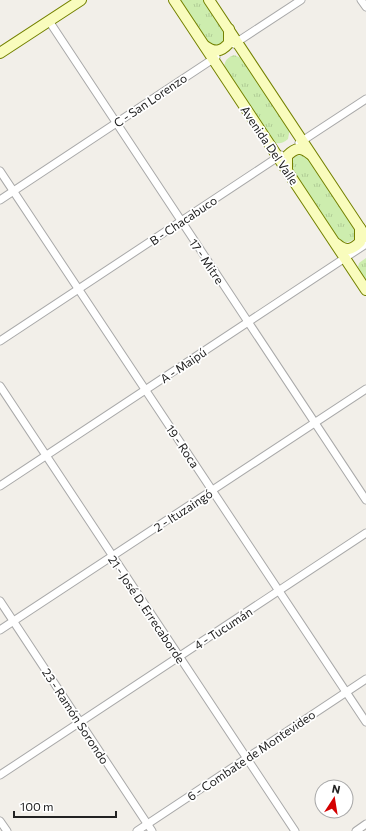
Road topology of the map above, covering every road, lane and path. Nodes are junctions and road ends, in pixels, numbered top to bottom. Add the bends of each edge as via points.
1 (81, 0) edge
2 (174, 0) edge
3 (209, 0) edge
4 (301, 0) edge
5 (361, 0) edge
6 (366, 7) edge
7 (49, 21) junction
8 (228, 29) junction
9 (237, 42) junction
10 (204, 44) junction
11 (0, 53) edge
12 (213, 58) junction
13 (366, 99) edge
14 (116, 123) junction
15 (302, 141) junction
16 (312, 155) junction
17 (278, 157) junction
18 (287, 170) junction
19 (0, 171) edge
20 (13, 191) junction
21 (0, 200) edge
22 (181, 221) junction
23 (360, 228) junction
24 (366, 237) edge
25 (335, 243) junction
26 (366, 244) edge
27 (345, 258) junction
28 (78, 289) junction
29 (366, 290) edge
30 (248, 322) junction
31 (0, 341) edge
32 (0, 386) edge
33 (366, 389) edge
34 (145, 390) junction
35 (315, 423) junction
36 (46, 456) junction
37 (0, 486) edge
38 (212, 491) junction
39 (366, 500) edge
40 (366, 533) edge
41 (113, 556) junction
42 (279, 591) junction
43 (0, 601) edge
44 (13, 622) junction
45 (0, 630) edge
46 (179, 657) junction
47 (366, 679) edge
48 (346, 692) junction
49 (80, 722) junction
50 (366, 722) edge
51 (246, 758) junction
52 (0, 775) edge
53 (0, 821) edge
54 (147, 824) junction
55 (366, 824) edge
56 (7, 831) edge
57 (137, 831) edge
58 (152, 831) edge
59 (295, 831) edge
60 (356, 831) edge

1 - 7 street
2 - 10 street, Avenida Del Valle
3 - 8 street
4 - 9 street, C - San Lorenzo
5 - 6 street
7 - 11 street
7 - 14 street, 17 - Mitre
8 - 9 street
8 - 10 street via 229,43 224,48 218,51 211,50
9 - 12 street, C - San Lorenzo
9 - 15 street
10 - 12 street, Avenida Del Valle
12 - 14 street, C - San Lorenzo
12 - 17 street, Avenida Del Valle
13 - 15 street, B - Chacabuco
14 - 20 street, C - San Lorenzo
14 - 22 street, 17 - Mitre
15 - 16 street
15 - 17 street, B - Chacabuco
16 - 18 street via 298,148 292,151 287,156
16 - 23 street
17 - 18 street, Avenida Del Valle
17 - 22 street, B - Chacabuco
18 - 25 street, Avenida Del Valle
19 - 20 street, 19 - Roca
20 - 21 street, C - San Lorenzo
20 - 28 street, 19 - Roca
22 - 28 street, B - Chacabuco
22 - 30 street, 17 - Mitre
23 - 24 street
23 - 25 street via 360,242 355,247 349,250
25 - 27 street, Avenida Del Valle
26 - 27 street, A - Maipú
27 - 29 street, Avenida Del Valle
27 - 30 street, A - Maipú
28 - 31 street, B - Chacabuco
28 - 34 street, 19 - Roca
30 - 34 street, A - Maipú
30 - 35 street, 17 - Mitre
32 - 36 street, 21 - José D. Errecaborde
33 - 35 street, 2 - Ituzaingó
34 - 36 street, A - Maipú
34 - 38 street, 19 - Roca
35 - 38 street, 2 - Ituzaingó
35 - 39 street, 17 - Mitre
36 - 37 street, A - Maipú
36 - 41 street, 21 - José D. Errecaborde
38 - 41 street, 2 - Ituzaingó
38 - 42 street, 19 - Roca
40 - 42 street, 4 - Tucumán
41 - 44 street, 2 - Ituzaingó
41 - 46 street, 21 - José D. Errecaborde
42 - 46 street, 4 - Tucumán
42 - 48 street, 19 - Roca
43 - 44 street, 23 - Ramón Sorondo
44 - 45 street, 2 - Ituzaingó
44 - 49 street, 23 - Ramón Sorondo
46 - 49 street, 4 - Tucumán
46 - 51 street, 21 - José D. Errecaborde
47 - 48 street, 6 - Combate de Montevideo
48 - 50 street, 19 - Roca
48 - 51 street, 6 - Combate de Montevideo
49 - 52 street, 4 - Tucumán
49 - 54 street, 23 - Ramón Sorondo
51 - 54 street, 6 - Combate de Montevideo
51 - 59 street, 21 - José D. Errecaborde
53 - 56 street
54 - 57 street, 6 - Combate de Montevideo
54 - 58 street, 23 - Ramón Sorondo
55 - 60 street

